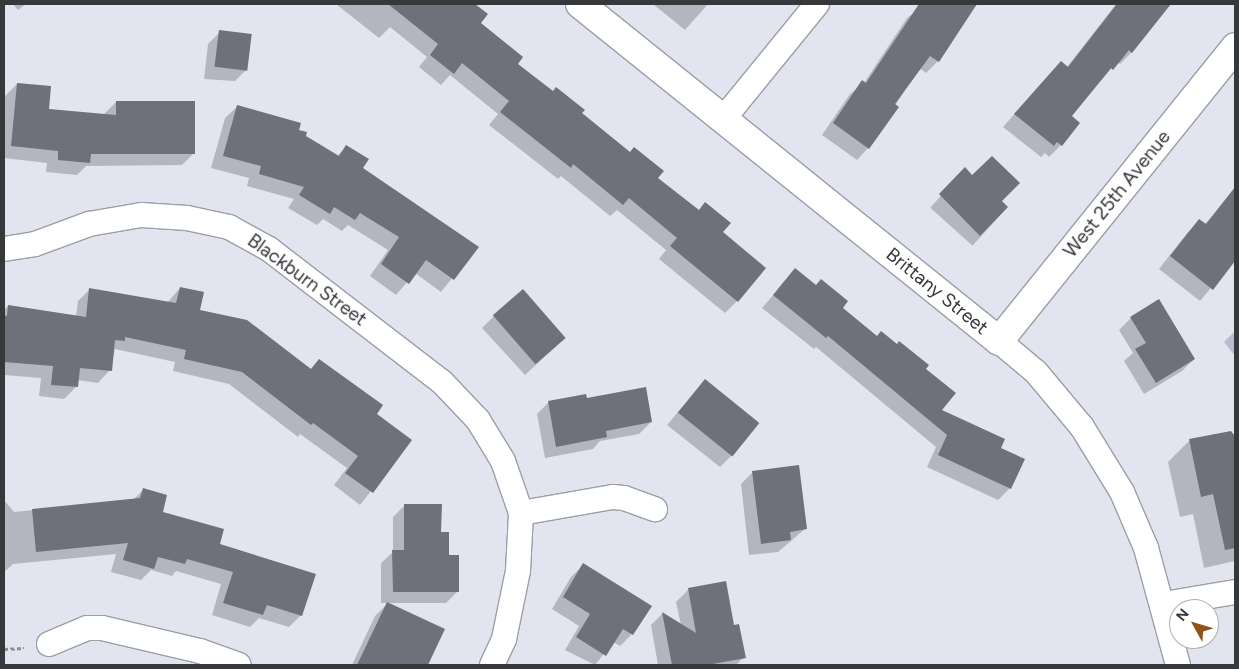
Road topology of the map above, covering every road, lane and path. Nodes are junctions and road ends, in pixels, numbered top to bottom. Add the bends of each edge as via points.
1 (580, 4) edge
2 (817, 4) edge
3 (1235, 47) edge
4 (724, 118) junction
5 (4, 249) edge
6 (999, 341) junction
7 (654, 509) dead end
8 (521, 514) junction
9 (1235, 592) edge
10 (1164, 604) junction
11 (49, 644) dead end
12 (239, 665) edge
13 (492, 665) edge
14 (1178, 665) edge

1 - 4 street, Brittany Street
2 - 4 street
3 - 6 street, West 25th Avenue
4 - 6 street, Brittany Street
5 - 8 street, Blackburn Street via 35,244 89,224 141,215 187,218 229,227 269,249 442,382 478,420 503,461
6 - 10 street, Brittany Street via 1036,372 1082,427 1122,492 1146,548
7 - 8 street via 613,497
8 - 13 street, Blackburn Street via 518,571 504,639
9 - 10 street
10 - 14 street, Brittany Street
11 - 12 street via 87,628 102,628 200,651

